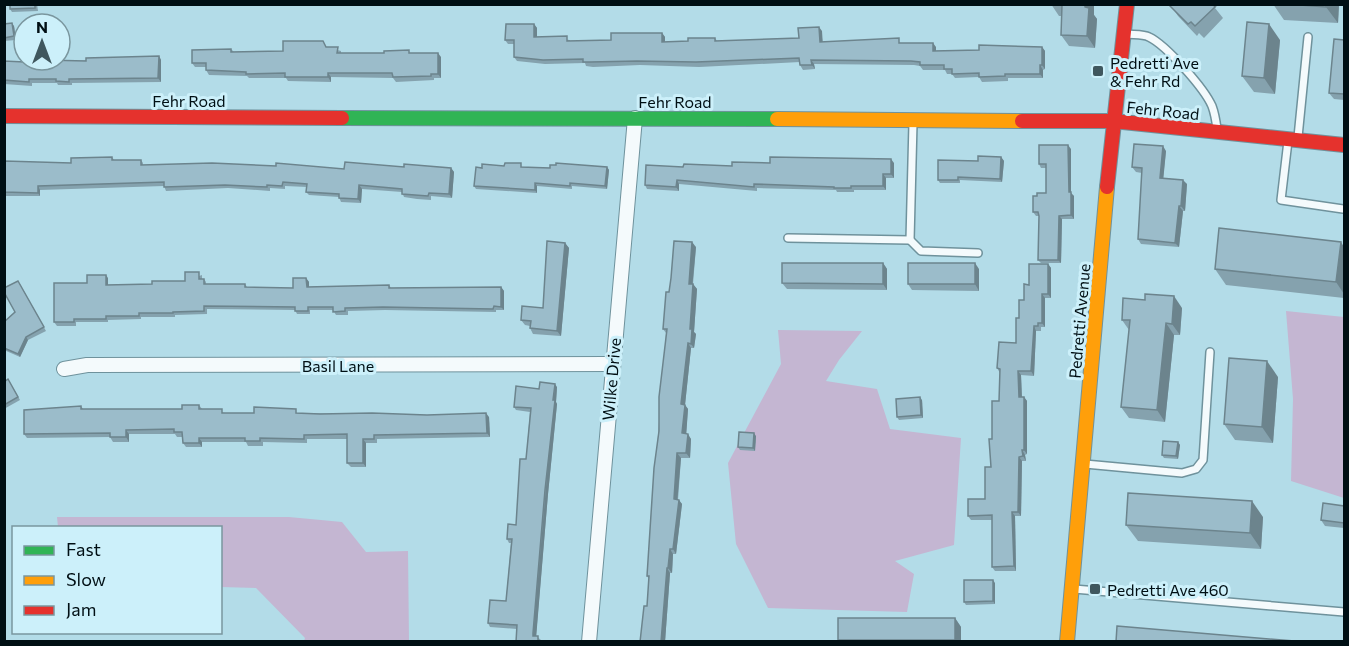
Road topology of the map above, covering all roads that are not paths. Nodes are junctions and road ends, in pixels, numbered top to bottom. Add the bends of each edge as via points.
1 (1127, 4) edge
2 (1123, 34) junction
3 (1308, 37) dead end
4 (4, 116) edge
5 (635, 118) junction
6 (914, 120) junction
7 (1113, 121) junction
8 (1217, 132) junction
9 (1293, 139) junction
10 (1344, 145) edge
11 (1343, 209) dead end
12 (788, 238) dead end
13 (910, 240) junction
14 (978, 253) dead end
15 (1210, 352) dead end
16 (612, 364) junction
17 (64, 369) dead end
18 (1083, 464) junction
19 (1072, 588) junction
20 (1344, 612) edge
21 (589, 642) edge
22 (1067, 642) edge

1 - 2 street, Pedretti Avenue
2 - 7 street, Pedretti Avenue
2 - 8 lane via 1147,36 1163,46 1211,104
3 - 9 lane
4 - 5 street, Fehr Road
5 - 6 street, Fehr Road
5 - 16 street, Wilke Drive
6 - 7 street, Fehr Road
6 - 13 lane
7 - 8 street, Fehr Road
7 - 18 street, Pedretti Avenue
8 - 9 street, Fehr Road
9 - 10 street, Fehr Road
9 - 11 lane via 1281,200
12 - 13 lane
13 - 14 lane via 921,251
15 - 18 lane via 1203,460 1196,469 1182,473
16 - 17 street, Basil Lane via 87,365
16 - 21 street, Wilke Drive
18 - 19 street, Pedretti Avenue
19 - 20 lane
19 - 22 street, Pedretti Avenue

